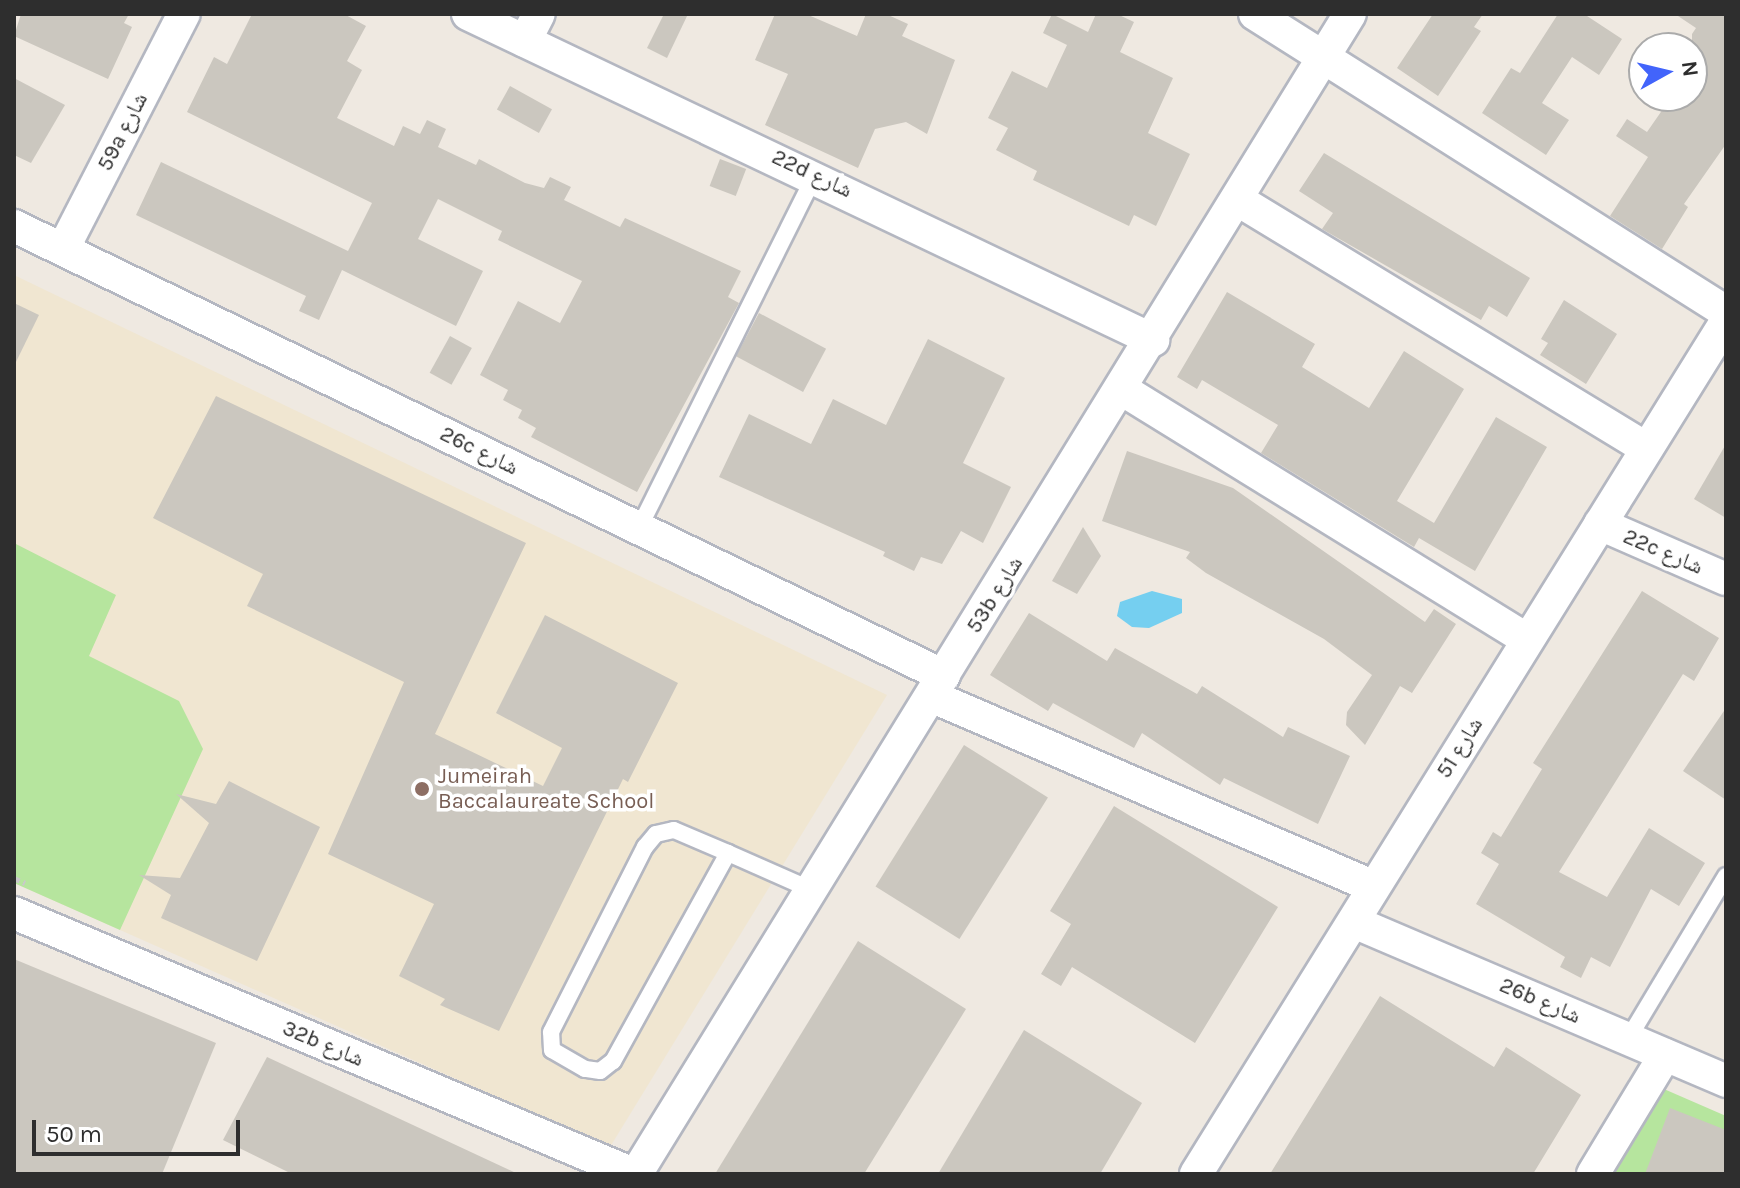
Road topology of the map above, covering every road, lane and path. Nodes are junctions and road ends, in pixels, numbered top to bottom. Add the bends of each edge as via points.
1 (184, 14) edge
2 (468, 14) edge
3 (1255, 14) edge
4 (1350, 14) edge
5 (532, 28) edge
6 (1320, 58) junction
7 (815, 175) junction
8 (1238, 200) junction
9 (14, 226) edge
10 (63, 249) junction
11 (1726, 312) edge
12 (1726, 322) edge
13 (1153, 340) junction
14 (1123, 390) junction
15 (1646, 448) junction
16 (1600, 524) junction
17 (639, 528) junction
18 (1726, 579) edge
19 (1527, 640) junction
20 (938, 686) junction
21 (728, 853) junction
22 (1726, 876) edge
23 (1374, 887) junction
24 (812, 890) junction
25 (14, 913) edge
26 (1354, 922) junction
27 (1628, 1039) junction
28 (1665, 1055) junction
29 (1726, 1081) edge
30 (635, 1174) edge
31 (1196, 1174) edge
32 (1593, 1174) edge

1 - 10 street, 59a شارع
2 - 5 street, 22d شارع
3 - 6 street
4 - 6 street, 53b شارع
5 - 7 street, 22d شارع
6 - 8 street, 53b شارع
6 - 11 street
7 - 13 street, 22d شارع
7 - 17 lane
8 - 13 street, 53b شارع
8 - 15 street
9 - 10 street, 26c شارع
10 - 17 street, 26c شارع
12 - 15 street, شارع 51
13 - 14 street, 53b شارع
14 - 19 street
14 - 20 street, 53b شارع
15 - 16 street, شارع 51
16 - 18 street, 22c شارع
16 - 19 street, شارع 51
17 - 20 street, 26c شارع
19 - 23 street, شارع 51
20 - 23 street, 26c شارع
20 - 24 street, 53b شارع
21 - 21 lane via 674,830 649,839 551,1032 549,1044 556,1055 593,1072 613,1061
21 - 24 lane
22 - 27 lane
23 - 26 street, شارع 51
24 - 30 street, 53b شارع
25 - 30 street, 32b شارع
26 - 27 street, 26b شارع
26 - 31 street, شارع 51
27 - 28 street, 26b شارع
28 - 29 street, 26b شارع
28 - 32 street

